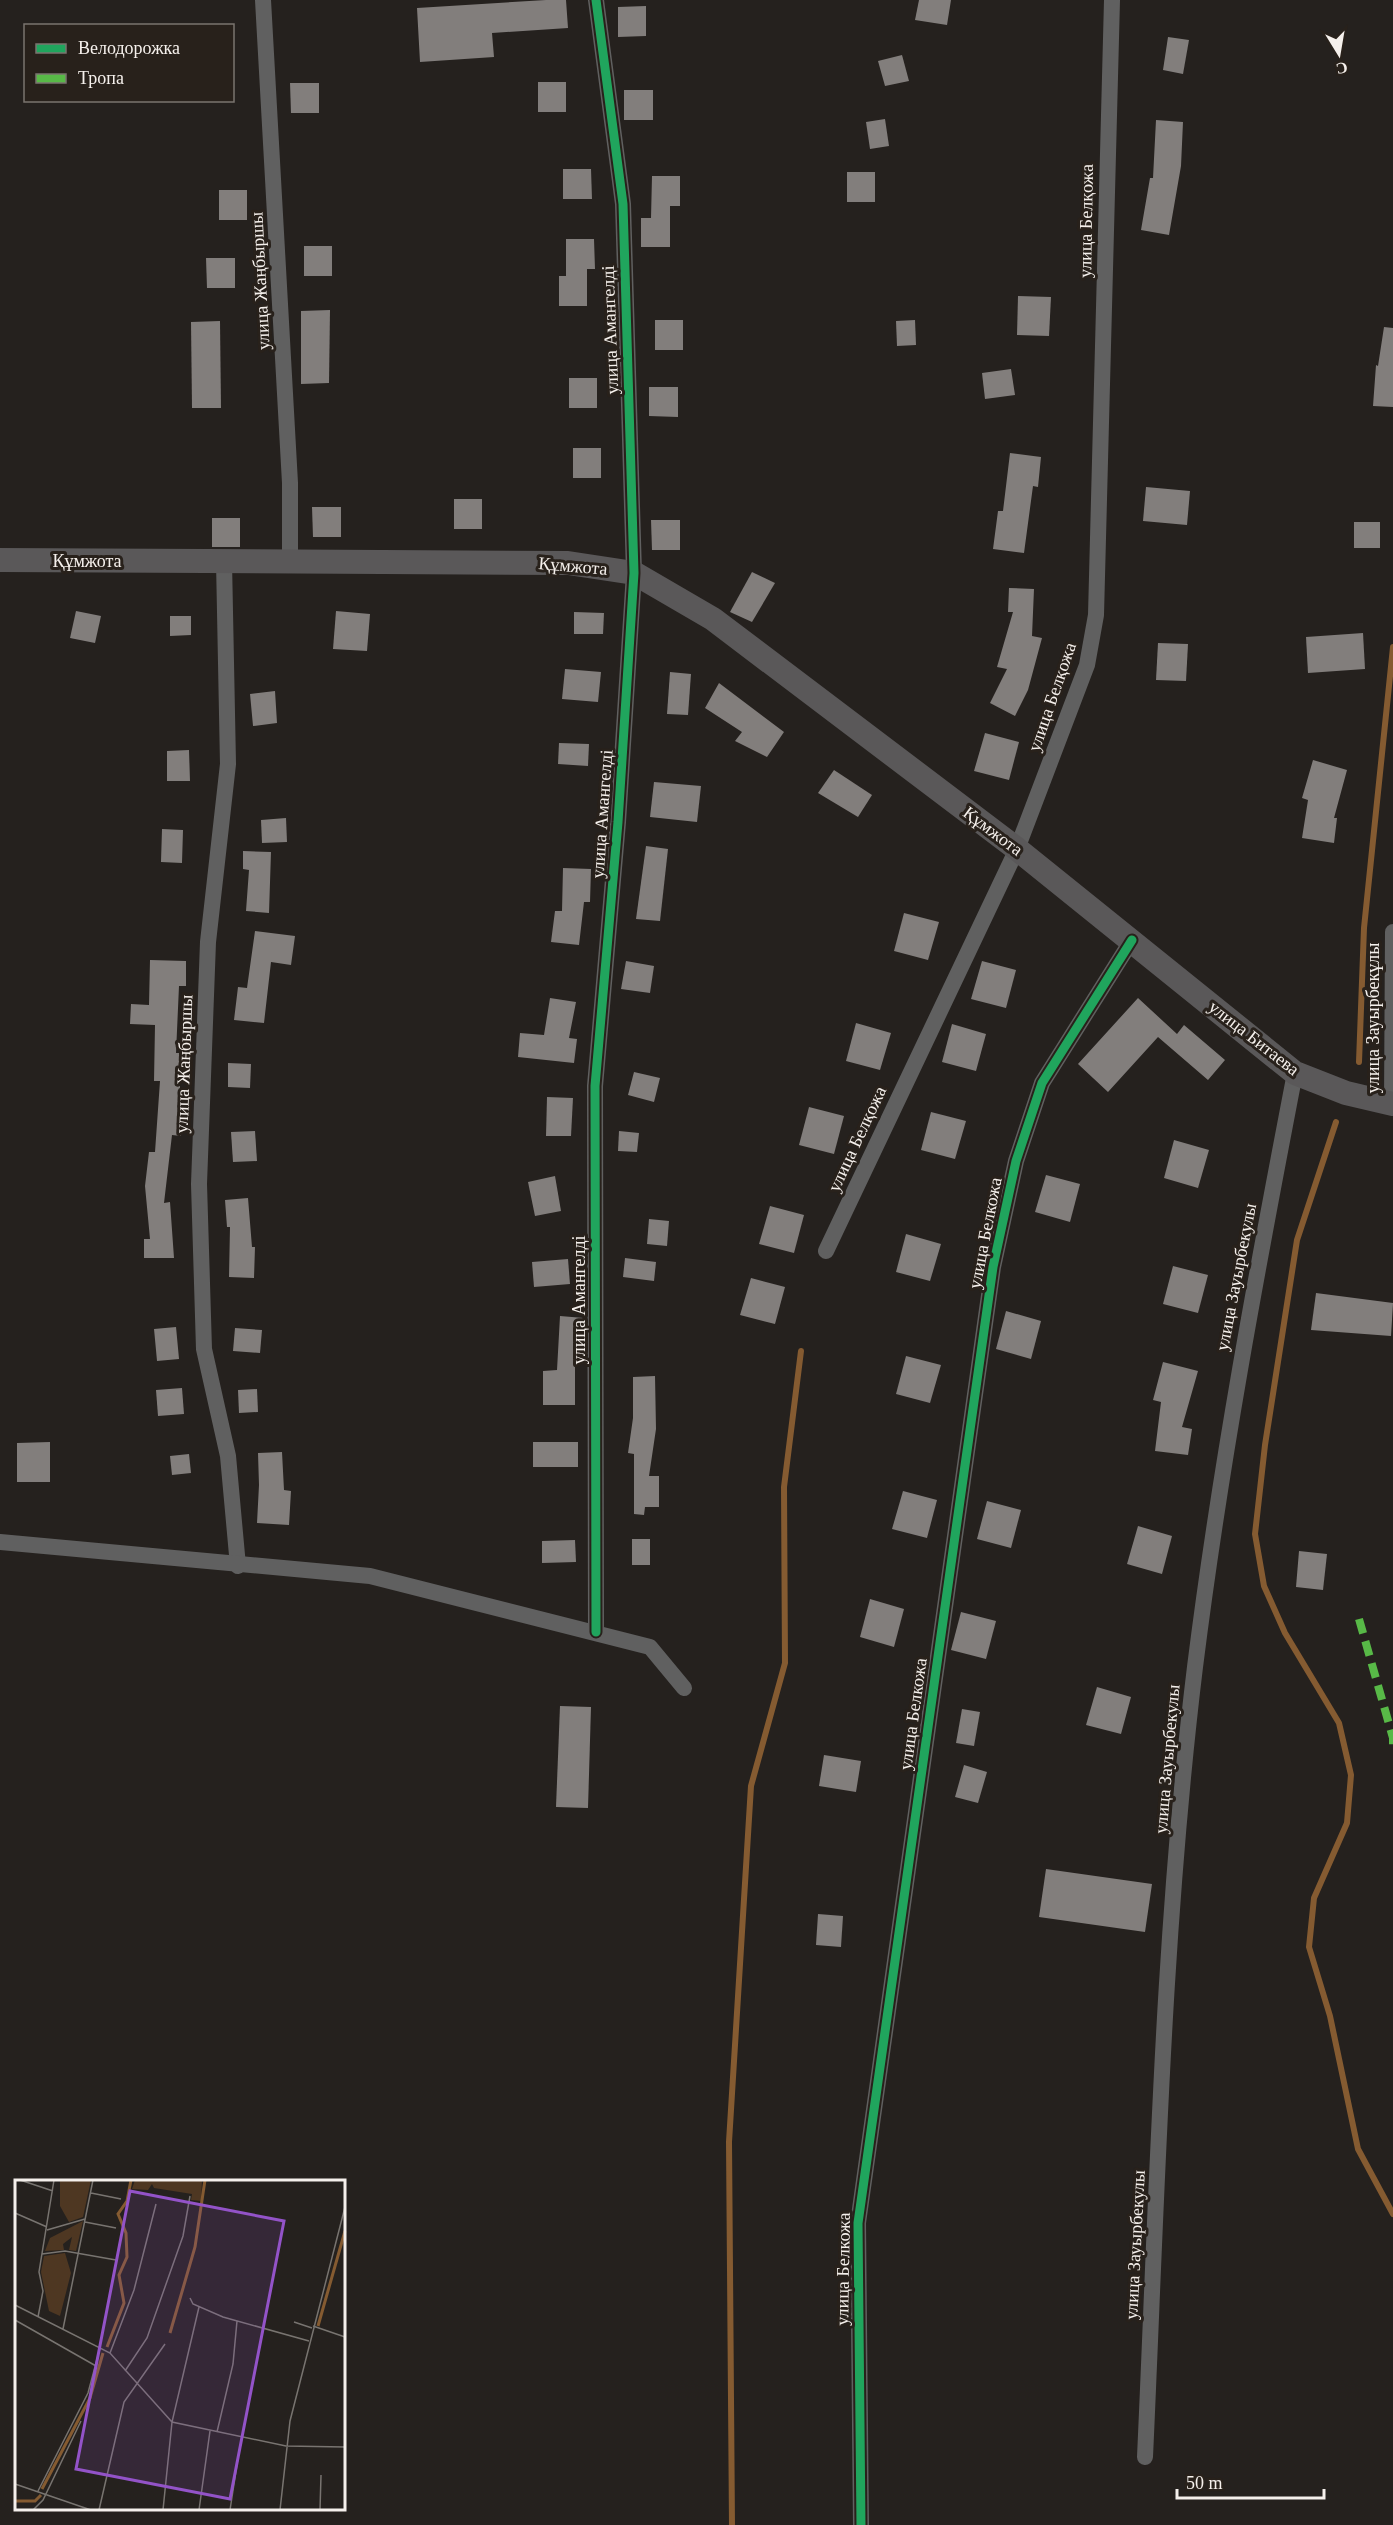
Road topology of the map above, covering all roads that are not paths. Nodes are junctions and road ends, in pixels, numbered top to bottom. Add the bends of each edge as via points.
1 (263, 0) edge
2 (596, 0) edge
3 (1112, 0) edge
4 (0, 560) edge
5 (224, 561) junction
6 (290, 561) junction
7 (634, 573) junction
8 (1017, 849) junction
9 (1393, 932) edge
10 (1132, 940) junction
11 (1295, 1072) junction
12 (1393, 1104) edge
13 (826, 1251) dead end
14 (0, 1542) edge
15 (238, 1566) junction
16 (596, 1632) junction
17 (684, 1688) dead end
18 (1145, 2457) dead end
19 (861, 2525) edge

1 - 6 street, улица Жаңбыршы via 290,483
2 - 7 street, улица Амангелді via 623,204
3 - 8 street, улица Белқожа via 1096,615 1087,665
4 - 5 street, Құмжота
5 - 6 street, Құмжота
5 - 15 street, улица Жаңбыршы via 228,764 208,942 200,1184 204,1348 228,1456
6 - 7 street, Құмжота via 568,563
7 - 8 street, Құмжота via 713,619
7 - 16 street, улица Амангелді via 595,1086
8 - 10 street, Құмжота
8 - 13 street, улица Белқожа
9 - 12 street, улица Зауырбекұлы
10 - 11 street, улица Битаева
10 - 19 street, улица Белкожа via 1042,1083 1016,1161 993,1267 858,2223
11 - 12 street, улица Битаева via 1346,1093
11 - 18 street, улица Зауырбекулы via 1237,1373 1195,1668 1167,1969
14 - 15 street
15 - 16 street via 370,1576
16 - 17 street via 650,1647

